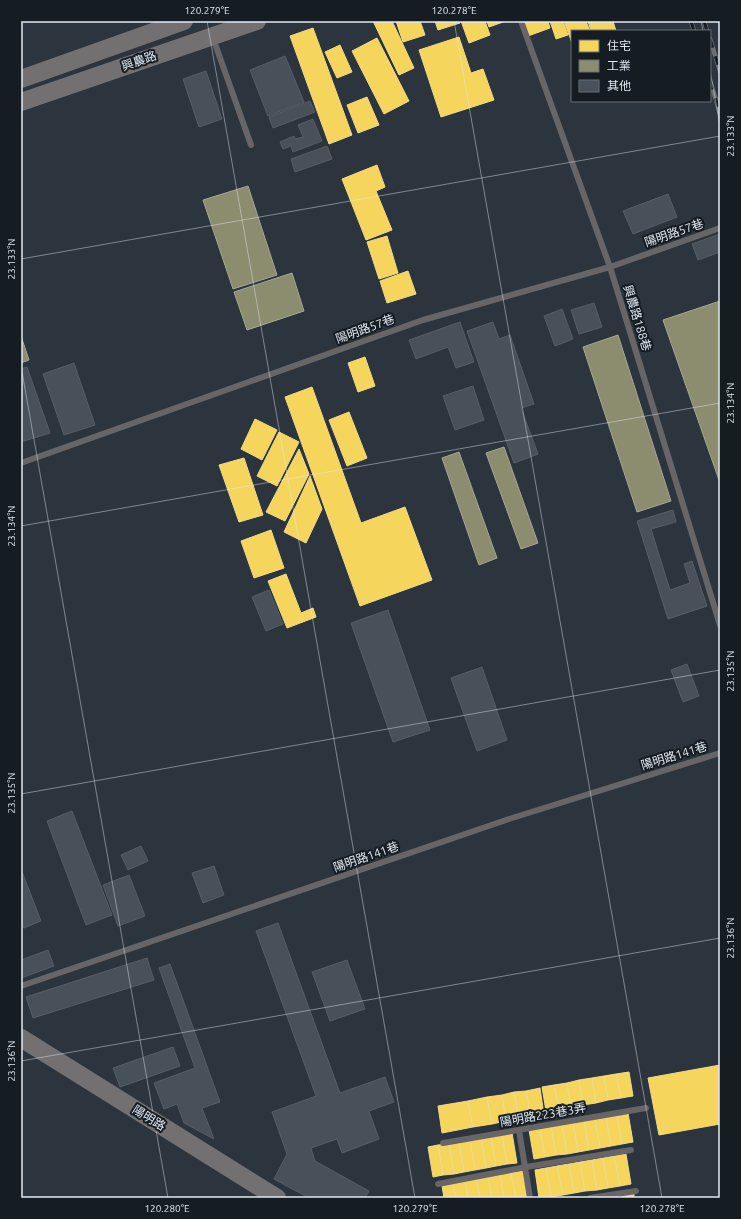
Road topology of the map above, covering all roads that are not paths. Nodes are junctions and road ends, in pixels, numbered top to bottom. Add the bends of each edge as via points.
1 (184, 21) edge
2 (257, 21) edge
3 (520, 21) edge
4 (212, 36) junction
5 (21, 79) edge
6 (21, 102) edge
7 (251, 145) dead end
8 (720, 228) edge
9 (610, 267) junction
10 (21, 463) edge
11 (720, 625) edge
12 (720, 753) edge
13 (21, 986) edge
14 (21, 1038) edge
15 (646, 1108) dead end
16 (519, 1130) junction
17 (443, 1143) dead end
18 (631, 1150) dead end
19 (526, 1167) junction
20 (438, 1184) dead end
21 (636, 1191) dead end
22 (278, 1198) edge
23 (530, 1198) edge
24 (590, 1198) edge

1 - 5 main road, 興農路
2 - 4 main road, 興農路
3 - 9 lane, 興農路188巷
4 - 6 main road, 興農路
4 - 7 lane
8 - 9 lane, 陽明路57巷
9 - 10 lane, 陽明路57巷 via 423,320
9 - 11 lane, 興農路188巷
12 - 13 lane, 陽明路141巷 via 509,820
14 - 22 main road, 陽明路
15 - 16 lane, 陽明路223巷3弄
16 - 17 lane, 陽明路223巷3弄
16 - 19 lane
18 - 19 lane
19 - 20 lane
19 - 23 lane
21 - 24 lane

